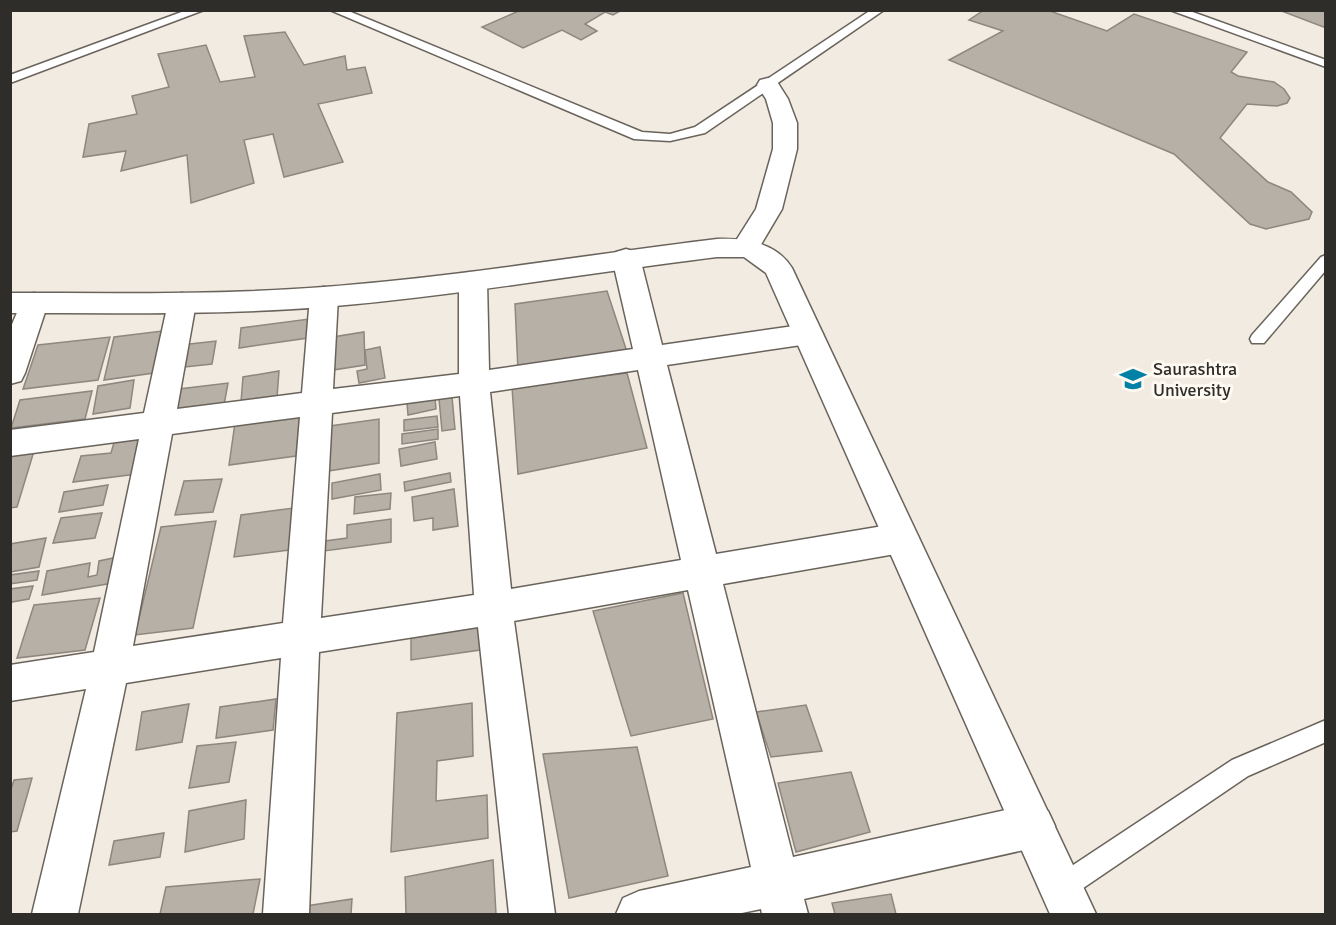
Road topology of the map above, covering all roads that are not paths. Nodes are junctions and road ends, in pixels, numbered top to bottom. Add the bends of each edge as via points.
1 (199, 10) edge
2 (335, 10) edge
3 (879, 10) edge
4 (1175, 10) edge
5 (1326, 64) edge
6 (10, 79) edge
7 (768, 85) junction
8 (746, 247) junction
9 (626, 258) junction
10 (1326, 260) edge
11 (473, 281) junction
12 (324, 297) junction
13 (22, 303) edge
14 (182, 303) junction
15 (808, 334) junction
16 (1258, 339) dead end
17 (650, 358) junction
18 (10, 373) edge
19 (474, 383) junction
20 (316, 404) junction
21 (158, 424) junction
22 (10, 443) edge
23 (901, 538) junction
24 (702, 572) junction
25 (494, 608) junction
26 (301, 638) junction
27 (110, 668) junction
28 (10, 683) edge
29 (1326, 731) edge
30 (1033, 826) junction
31 (781, 899) edge
32 (1067, 901) edge
33 (55, 915) edge
34 (286, 915) edge
35 (532, 915) edge
36 (639, 915) edge

1 - 6 lane
2 - 7 lane via 639,136 662,140 700,130
3 - 7 lane
4 - 5 lane
7 - 8 street via 784,123 785,149 769,209
8 - 9 street
8 - 15 street via 778,268
9 - 11 street
9 - 17 street
10 - 16 lane
11 - 12 street
11 - 19 street
12 - 14 street
12 - 20 street
13 - 14 street
13 - 18 street
14 - 21 street
15 - 17 street
15 - 23 street
17 - 19 street
17 - 24 street
19 - 20 street
19 - 25 street
20 - 21 street
20 - 26 street
21 - 22 street
21 - 27 street
23 - 24 street
23 - 30 street
24 - 25 street
24 - 31 street
25 - 26 street
25 - 35 street
26 - 27 street
26 - 34 street
27 - 28 street
27 - 33 street
29 - 32 lane via 1240,768
30 - 31 street
30 - 32 street
31 - 36 street

